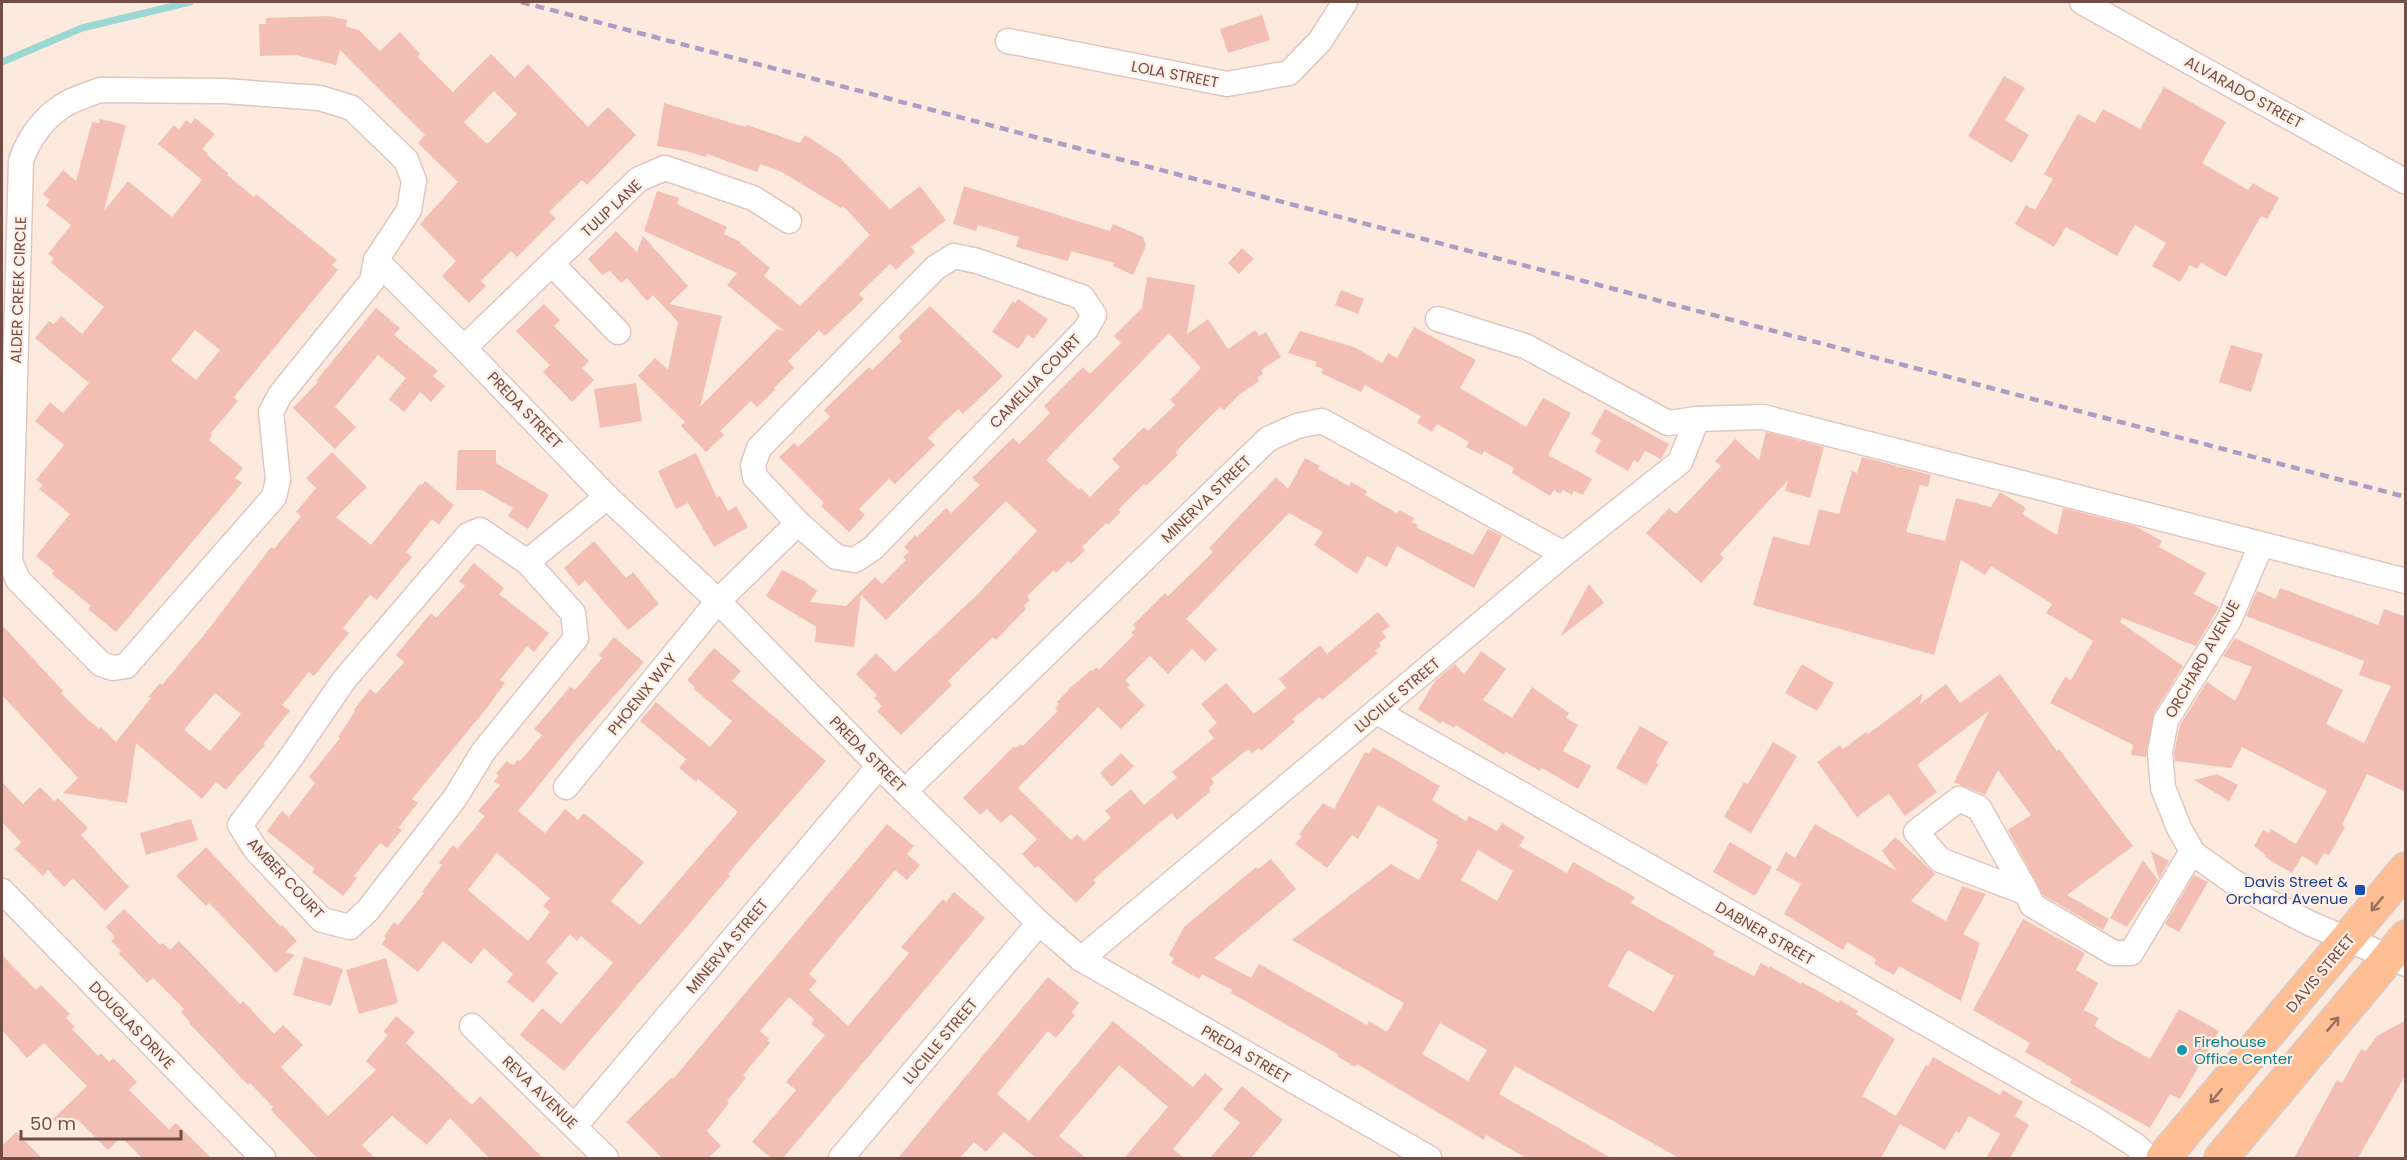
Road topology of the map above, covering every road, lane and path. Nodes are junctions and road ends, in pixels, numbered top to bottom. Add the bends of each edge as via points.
1 (1345, 2) edge
2 (2082, 2) edge
3 (1008, 41) dead end
4 (2406, 182) edge
5 (789, 221) dead end
6 (376, 260) junction
7 (552, 264) junction
8 (1438, 319) dead end
9 (618, 332) dead end
10 (465, 348) junction
11 (1697, 419) junction
12 (607, 497) junction
13 (798, 523) junction
14 (2260, 545) junction
15 (1564, 554) junction
16 (527, 562) junction
17 (2406, 581) edge
18 (718, 601) junction
19 (1377, 712) junction
20 (879, 766) junction
21 (566, 787) dead end
22 (905, 791) junction
23 (2193, 853) junction
24 (2406, 869) edge
25 (2, 891) edge
26 (2027, 893) junction
27 (1039, 923) junction
28 (2349, 939) junction
29 (2400, 952) edge
30 (1081, 959) junction
31 (472, 1026) dead end
32 (575, 1126) junction
33 (263, 1158) edge
34 (606, 1158) edge
35 (841, 1158) edge
36 (1430, 1158) edge
37 (2149, 1158) edge
38 (2163, 1158) edge
39 (2221, 1158) edge

1 - 3 street, LOLA STREET via 1320,41 1289,73 1227,84
2 - 4 street, ALVARADO STREET
5 - 7 street, TULIP LANE via 753,198 664,168 639,179
6 - 6 street, ALDER CREEK CIRCLE via 409,210 414,181 406,160 352,108 320,98 224,91 100,90 63,105 27,143 21,161 10,561 18,580 101,664 113,668 126,666 274,497 278,480 271,412 280,395 372,281
6 - 10 street, PREDA STREET
7 - 9 street
7 - 10 street, TULIP LANE
8 - 11 street via 1525,346 1668,423
10 - 12 street, PREDA STREET
11 - 14 street via 1763,417
11 - 15 street, LUCILLE STREET via 1680,462
12 - 16 street
12 - 18 street, PREDA STREET
13 - 13 street, CAMELLIA COURT via 836,557 855,560 873,548 1086,329 1094,315 1082,297 954,256 935,268 759,448 753,465 755,477
13 - 18 street
14 - 17 street
14 - 23 street, ORCHARD AVENUE via 2229,620 2166,720 2160,752 2163,788
15 - 19 street, LUCILLE STREET
15 - 22 street, MINERVA STREET via 1322,421 1297,426 1268,439
16 - 16 street, AMBER COURT via 480,530 468,535 344,680 240,825 256,850 322,920 350,927 368,910 455,798 483,752 576,638 573,613
18 - 20 street, PREDA STREET
18 - 21 street, PHOENIX WAY
19 - 30 street, LUCILLE STREET
19 - 37 street, DABNER STREET via 2096,1120
20 - 22 street, PREDA STREET
20 - 32 street, MINERVA STREET
22 - 27 street, PREDA STREET
23 - 26 street via 2131,953 2103,947 2032,905
23 - 28 street, ORCHARD AVENUE via 2269,902
24 -> 28 main road, DAVIS STREET
25 - 33 street, DOUGLAS DRIVE
26 - 26 street via 1979,808 1959,799 1916,832 1940,860
27 - 30 street, PREDA STREET
27 - 35 street, LUCILLE STREET
28 - 29 street, ORCHARD AVENUE
28 -> 38 main road, DAVIS STREET
39 -> 29 main road
30 - 36 street, PREDA STREET
31 - 32 street, REVA AVENUE
32 - 34 street, REVA AVENUE

